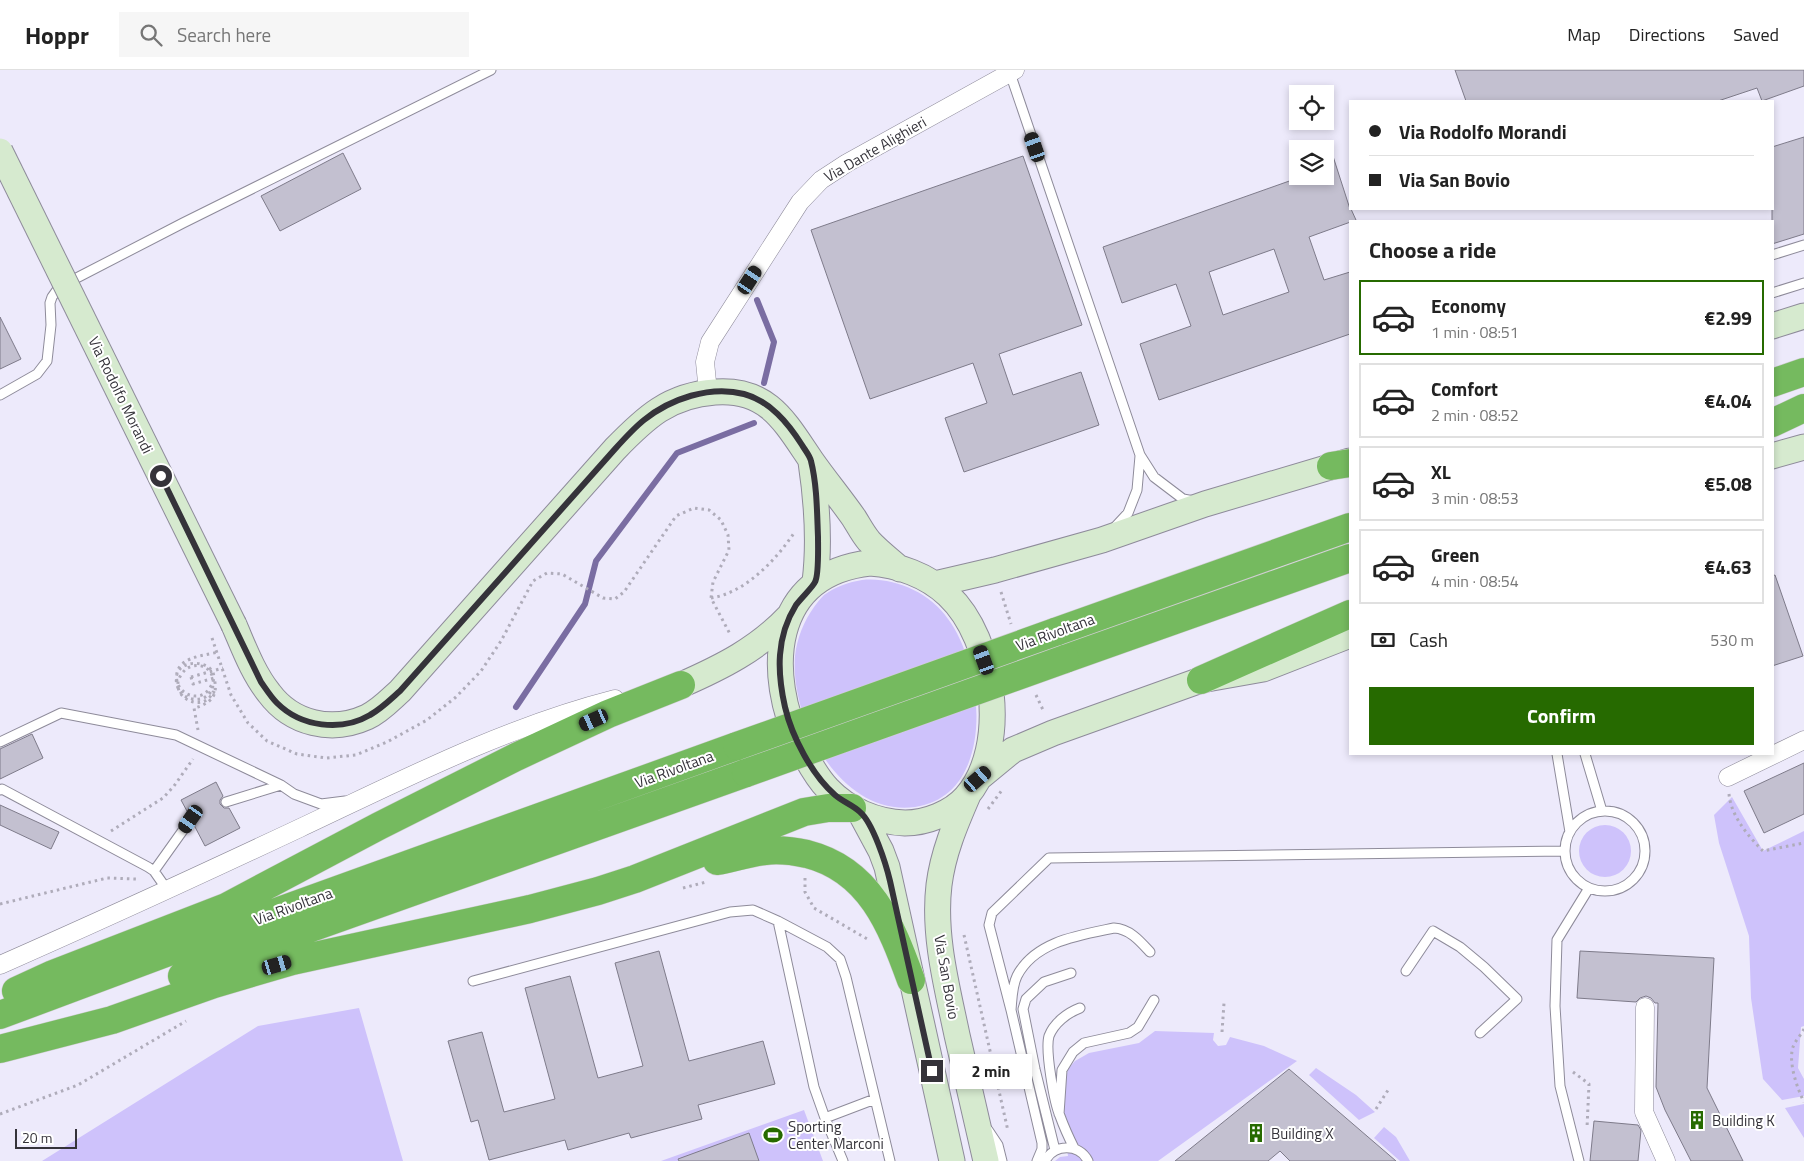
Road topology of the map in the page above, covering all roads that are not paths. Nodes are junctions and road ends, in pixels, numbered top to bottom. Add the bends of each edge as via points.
1 (491, 70) edge
2 (1013, 71) edge
3 (0, 151) edge
4 (1804, 245) edge
5 (1774, 254) edge
6 (1804, 283) edge
7 (1774, 292) edge
8 (1804, 316) edge
9 (1774, 325) edge
10 (1804, 359) edge
11 (1774, 368) edge
12 (1804, 372) edge
13 (1774, 382) edge
14 (708, 392) junction
15 (0, 395) edge
16 (1804, 403) edge
17 (1804, 408) edge
18 (1774, 412) edge
19 (1774, 422) edge
20 (1804, 447) edge
21 (1774, 455) edge
22 (1140, 456) junction
23 (811, 459) junction
24 (1344, 463) edge
25 (1205, 504) junction
26 (1349, 527) edge
27 (1102, 540) junction
28 (1349, 558) edge
29 (900, 568) junction
30 (815, 582) junction
31 (935, 584) junction
32 (1349, 614) edge
33 (791, 615) junction
34 (1349, 635) edge
35 (1201, 680) junction
36 (681, 685) junction
37 (1804, 740) edge
38 (0, 742) edge
39 (1557, 755) edge
40 (1585, 755) edge
41 (1773, 755) edge
42 (1774, 755) edge
43 (1728, 777) road end
44 (281, 785) junction
45 (973, 787) junction
46 (0, 790) edge
47 (360, 799) junction
48 (226, 802) dead end
49 (856, 810) junction
50 (1602, 811) junction
51 (191, 819) dead end
52 (1570, 832) junction
53 (1565, 851) junction
54 (154, 872) junction
55 (635, 879) junction
56 (1589, 888) junction
57 (168, 891) junction
58 (778, 921) junction
59 (1150, 952) dead end
60 (0, 965) edge
61 (1406, 971) dead end
62 (1071, 973) dead end
63 (911, 980) junction
64 (473, 981) dead end
65 (1154, 1000) dead end
66 (0, 1001) edge
67 (1645, 1006) dead end
68 (1080, 1008) dead end
69 (1010, 1010) junction
70 (0, 1015) edge
71 (1480, 1033) dead end
72 (0, 1044) edge
73 (0, 1049) edge
74 (875, 1099) junction
75 (974, 1107) junction
76 (1059, 1114) junction
77 (825, 1118) junction
78 (1074, 1148) junction
79 (1055, 1150) junction
80 (843, 1161) edge
81 (890, 1161) edge
82 (952, 1161) edge
83 (986, 1161) edge
84 (1002, 1161) edge
85 (1037, 1161) edge
86 (1045, 1161) edge
87 (1088, 1161) edge
88 (1578, 1161) edge
89 (1666, 1161) edge

1 - 15 lane via 63,285 50,303 47,361 37,374
2 - 14 street, Via Dante Alighieri via 847,163 821,180 800,202 710,342 705,362
2 - 22 lane
3 - 14 main road, Via Rodolfo Morandi, bridge via 261,682 278,704 313,724 342,724 369,716 381,708 400,691 644,420 668,404
4 - 5 lane
6 - 7 lane
8 - 9 main road
10 - 11 highway
12 - 13 highway
14 - 23 main road, Via Rodolfo Morandi via 726,391 757,398 787,424
16 - 18 highway
17 - 19 highway
20 - 21 main road
22 - 25 lane via 1154,478 1183,499
22 - 27 lane via 1137,490 1128,513
23 - 29 main road, Via Rodolfo Morandi via 865,536
23 - 30 main road, Via Rodolfo Morandi via 818,529
24 - 25 main road
25 - 27 main road
26 - 70 highway, Via Rivoltana, bridge via 262,917
27 - 31 main road
28 - 72 highway, Via Rivoltana, bridge via 269,943
29 - 30 main road via 860,564
29 - 31 main road, Via San Bovio
30 - 33 main road
31 - 45 main road, Via San Bovio via 966,617 987,672 992,732 986,761
32 - 35 highway
33 - 36 main road via 771,635 740,656
33 - 49 main road via 781,642 779,662 789,720 822,782
34 - 35 main road via 1263,669
35 - 45 main road via 1025,745 1000,760
36 - 47 street via 610,701 520,730
36 - 66 highway via 608,714 516,757 226,907 53,974
37 - 42 street
38 - 44 lane via 61,713 176,735
39 - 52 lane
40 - 50 lane
41 - 43 street
44 - 47 lane via 294,794 321,804
44 - 48 lane
45 - 49 main road via 961,803 918,822 888,821
45 - 75 main road, Via San Bovio via 946,848 938,909 948,990
46 - 54 lane
47 - 57 street
49 - 55 highway via 828,808 804,812
49 - 63 main road via 875,838 885,862
50 - 52 lane via 1584,817
50 - 56 lane via 1622,814 1637,826 1646,854 1640,872 1626,886 1608,891
51 - 54 lane
52 - 53 lane
53 - 56 lane via 1571,873
53 - 69 lane via 1049,858 992,913 989,925
54 - 57 lane
55 - 63 highway via 765,851 790,850 826,860 848,873 881,910
55 - 73 highway via 530,909 292,961 112,1020
56 - 88 lane via 1558,940 1555,1006 1560,1086
57 - 60 street
58 - 64 lane via 753,910 738,911
58 - 74 lane via 826,947 840,959
58 - 77 lane via 814,1087
59 - 69 lane via 1134,935 1120,928 1068,938 1046,947 1028,961 1017,976
61 - 71 lane via 1433,931 1484,967 1517,1000
62 - 79 lane via 1044,982 1026,999 1023,1009
63 - 82 main road
65 - 76 lane via 1138,1028 1084,1043 1074,1052 1062,1070
67 - 89 street via 1644,1112
68 - 76 lane via 1070,1012 1049,1036 1048,1057
69 - 85 lane via 1042,1143
74 - 77 lane
74 - 81 lane
75 - 83 main road, Via San Bovio
75 - 84 lane via 998,1145
76 - 78 lane
77 - 80 lane
78 - 79 lane
78 - 87 lane
79 - 86 lane

